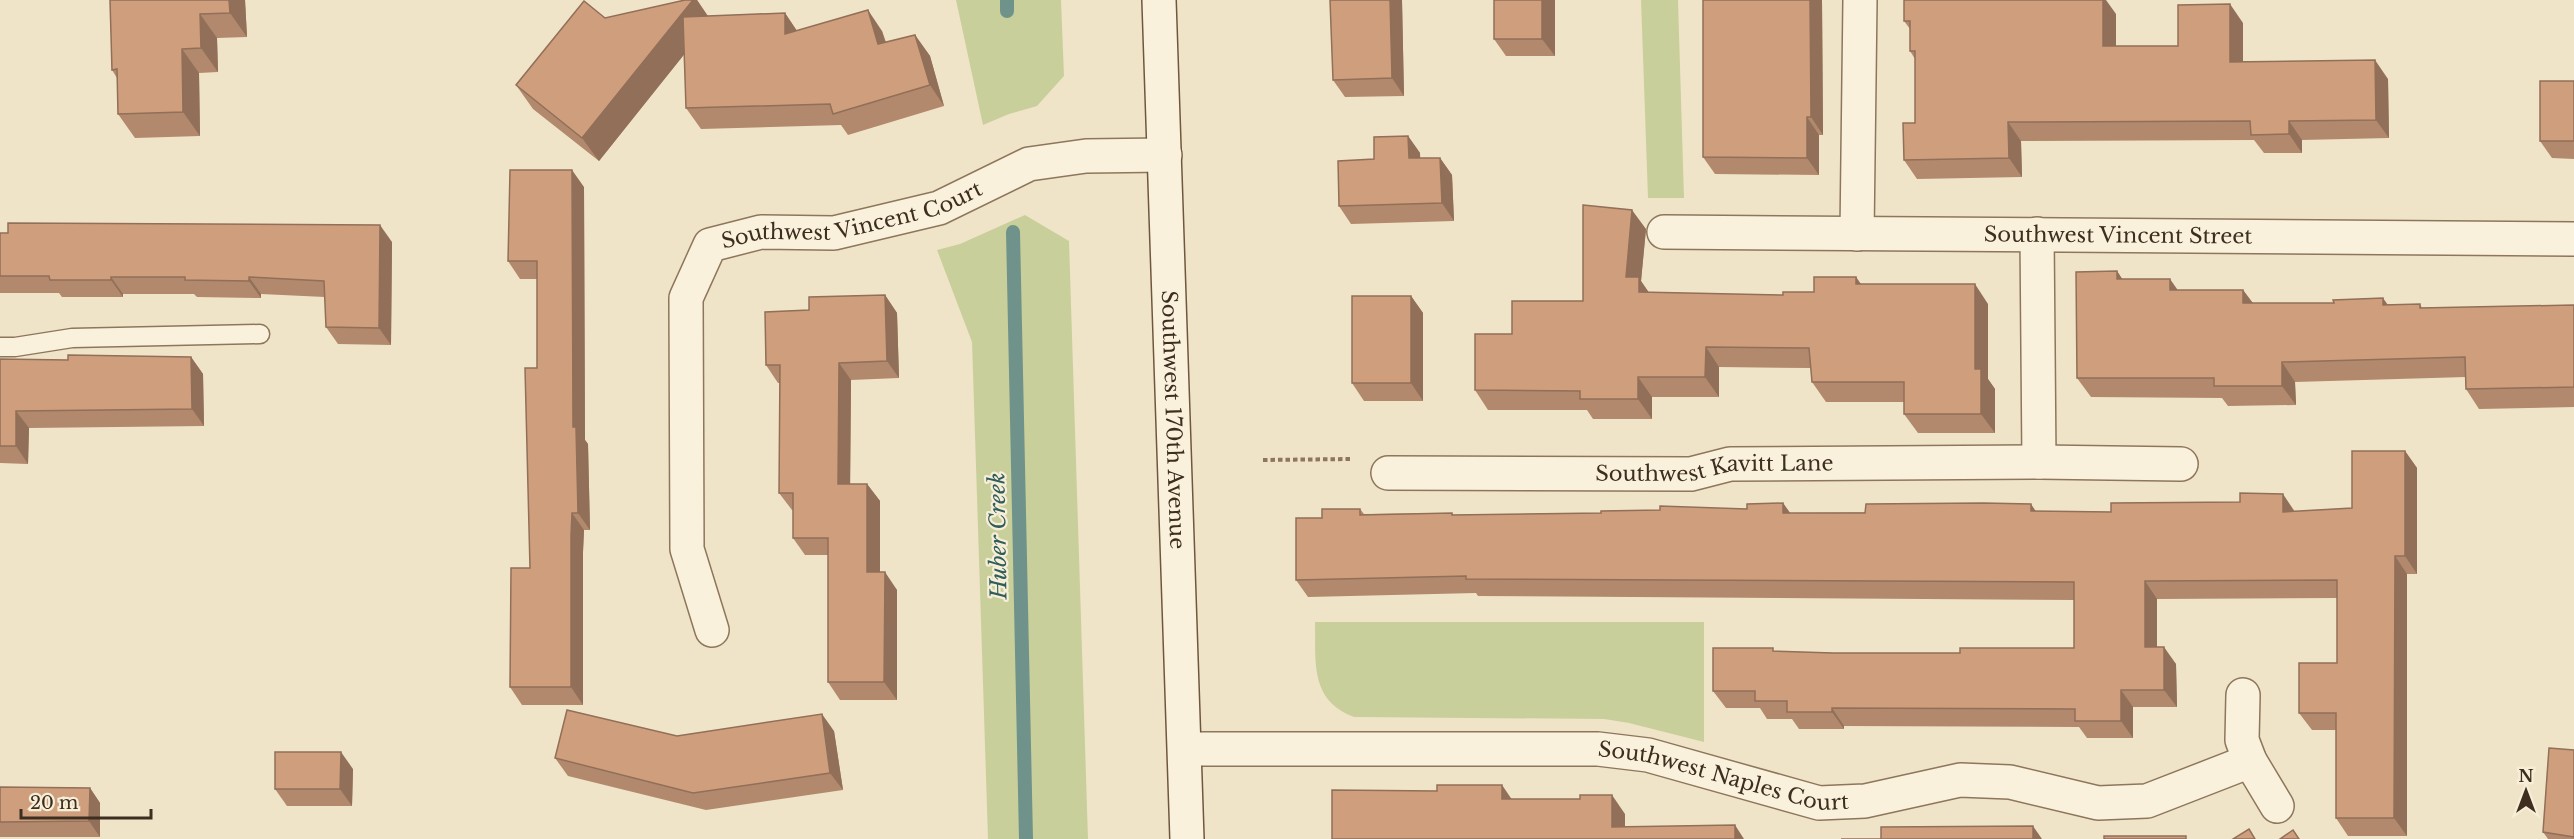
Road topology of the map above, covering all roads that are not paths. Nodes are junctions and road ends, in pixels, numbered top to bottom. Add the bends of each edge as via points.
1 (1159, 0) edge
2 (1860, 0) edge
3 (1165, 155) junction
4 (1664, 232) dead end
5 (1857, 234) junction
6 (2037, 234) junction
7 (2574, 239) edge
8 (260, 334) dead end
9 (0, 347) edge
10 (2039, 462) junction
11 (2181, 464) dead end
12 (1388, 472) road end
13 (712, 630) dead end
14 (2243, 695) dead end
15 (1185, 749) junction
16 (2250, 761) junction
17 (2277, 806) dead end
18 (1187, 839) edge

1 - 3 street, Southwest 170th Avenue
2 - 5 street
3 - 13 street, Southwest Vincent Court via 1086,156 1029,164 939,208 834,233 761,232 710,245 686,298 687,549
3 - 15 street, Southwest 170th Avenue
4 - 5 street, Southwest Vincent Street
5 - 6 street, Southwest Vincent Street
6 - 7 street, Southwest Vincent Street
6 - 10 street
8 - 9 lane via 72,338
10 - 11 street, Southwest Kavitt Lane
10 - 12 street, Southwest Kavitt Lane via 1730,464 1691,474
14 - 16 street via 2242,740
15 - 16 street, Southwest Naples Court via 1598,749 1648,755 1819,802 1865,801 1960,780 2010,782 2098,803 2147,801
15 - 18 street, Southwest 170th Avenue
16 - 17 street

